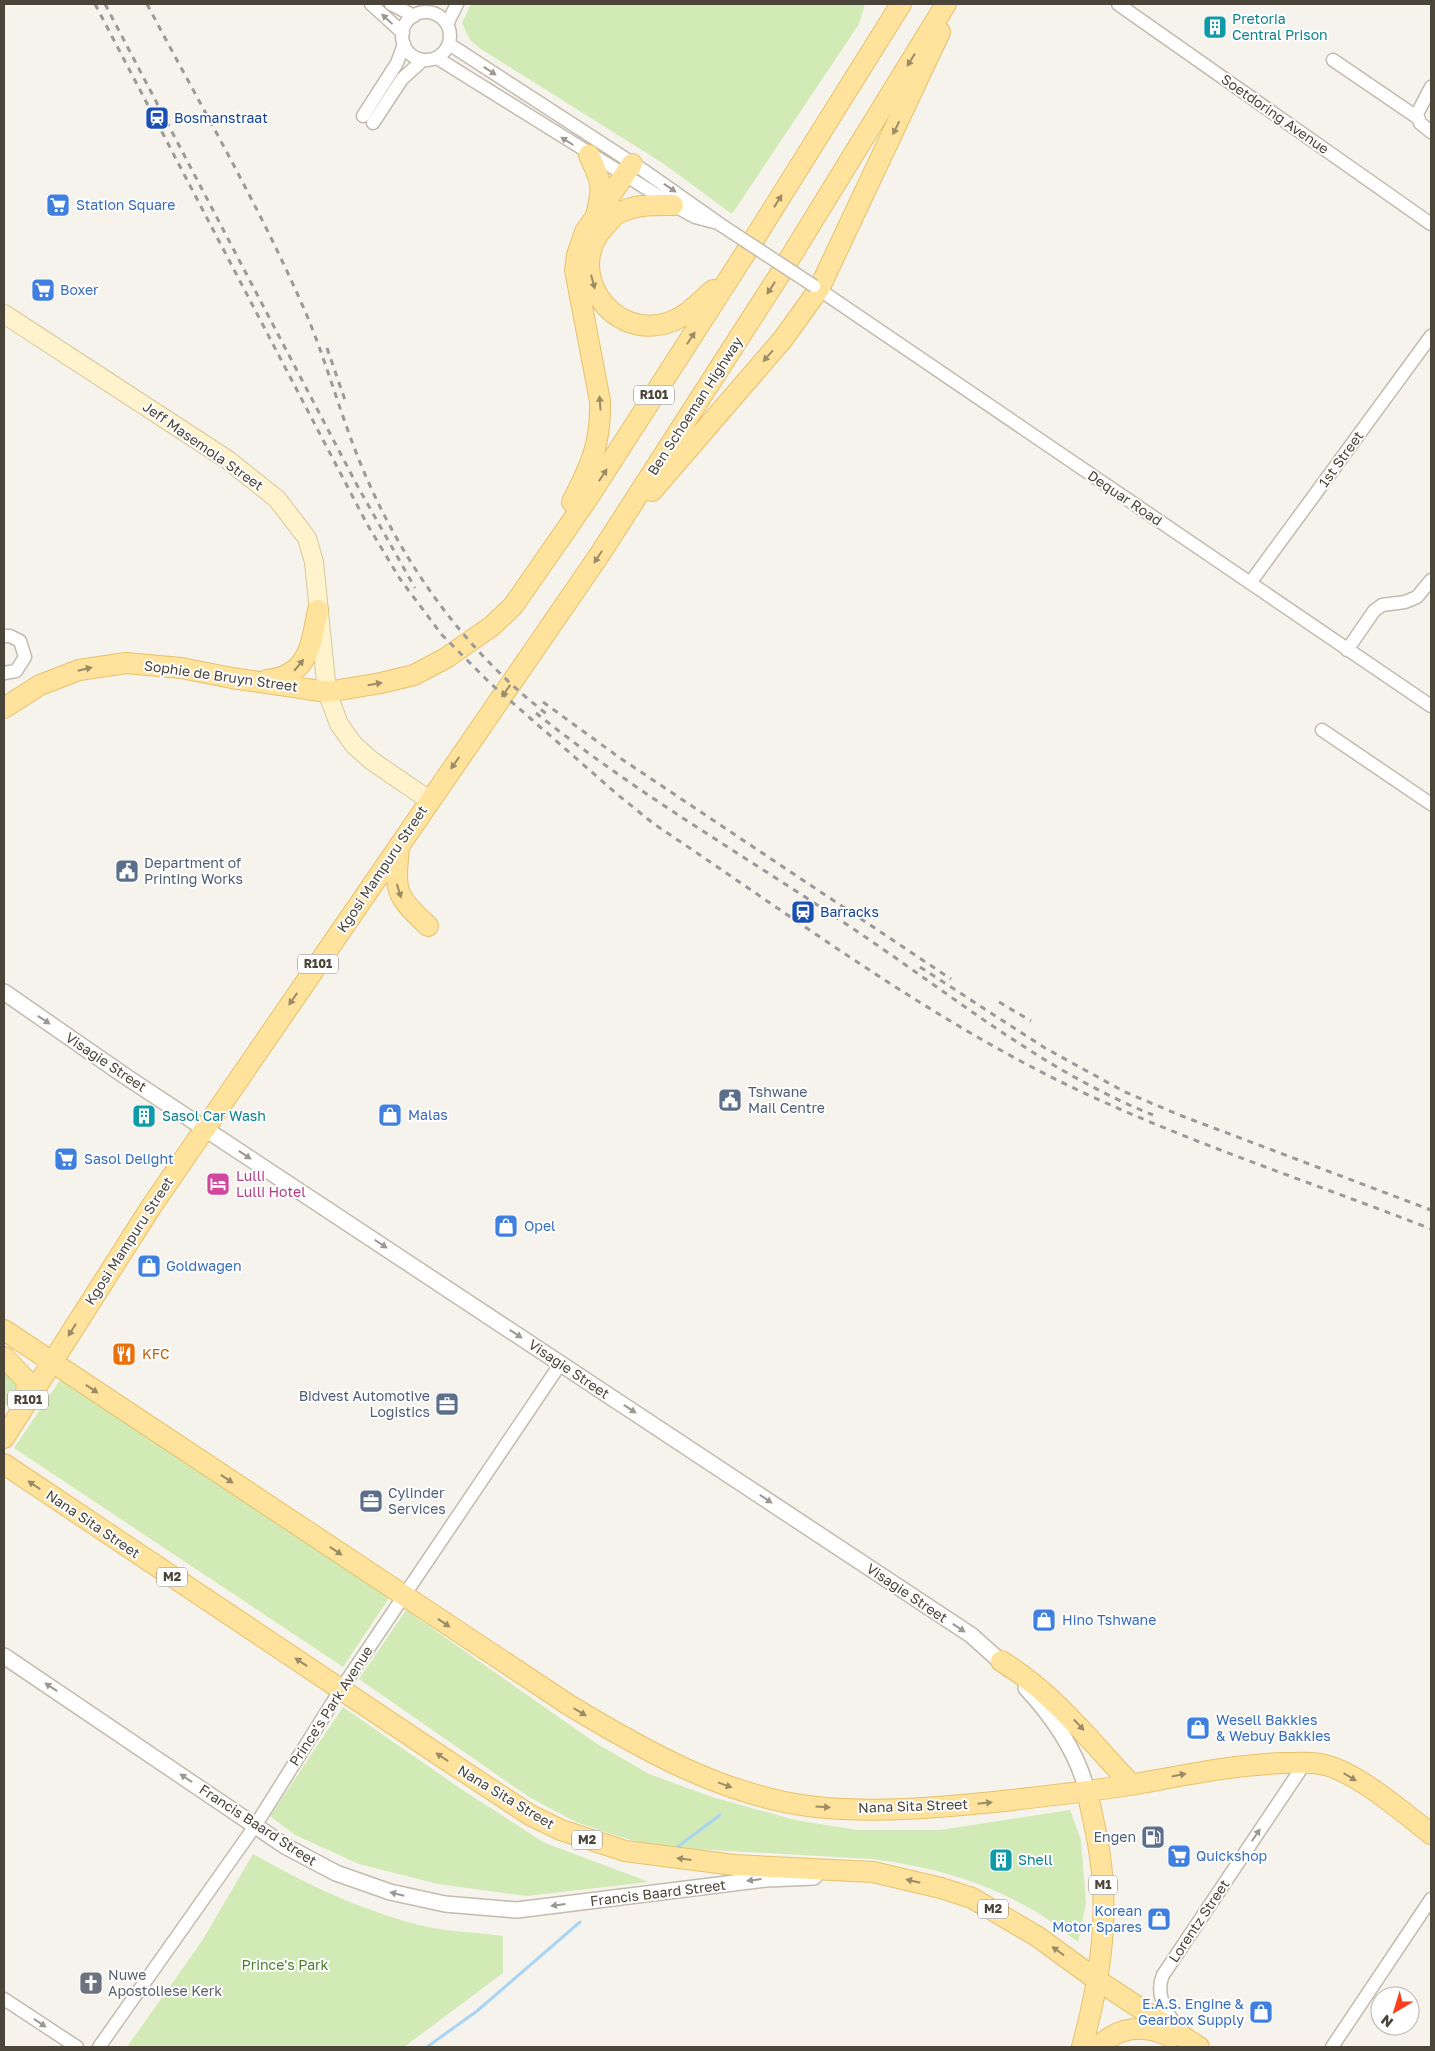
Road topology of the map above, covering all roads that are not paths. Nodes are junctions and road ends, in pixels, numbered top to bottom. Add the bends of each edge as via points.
1 (371, 4) edge
2 (391, 4) edge
3 (458, 4) edge
4 (884, 4) edge
5 (901, 4) edge
6 (946, 4) edge
7 (952, 4) edge
8 (1118, 4) edge
9 (433, 8) edge
10 (414, 16) junction
11 (447, 24) junction
12 (403, 38) junction
13 (449, 44) junction
14 (437, 58) junction
15 (422, 60) junction
16 (1332, 60) dead end
17 (864, 64) junction
18 (1431, 87) edge
19 (1418, 118) junction
20 (1431, 132) edge
21 (589, 154) junction
22 (634, 173) junction
23 (673, 205) junction
24 (615, 214) junction
25 (595, 218) junction
26 (719, 224) junction
27 (1431, 224) edge
28 (746, 252) junction
29 (817, 288) junction
30 (4, 314) edge
31 (1431, 336) edge
32 (610, 536) junction
33 (1431, 580) edge
34 (1250, 583) junction
35 (513, 606) junction
36 (318, 610) junction
37 (4, 636) edge
38 (1347, 650) junction
39 (4, 673) edge
40 (255, 682) junction
41 (327, 692) junction
42 (1431, 706) edge
43 (4, 708) edge
44 (1322, 730) dead end
45 (429, 800) junction
46 (1431, 804) edge
47 (399, 844) junction
48 (428, 926) dead end
49 (4, 992) edge
50 (204, 1128) junction
51 (4, 1330) edge
52 (4, 1357) edge
53 (52, 1362) junction
54 (561, 1363) junction
55 (24, 1407) junction
56 (4, 1438) edge
57 (4, 1464) edge
58 (403, 1596) junction
59 (4, 1656) edge
60 (1001, 1661) junction
61 (341, 1690) junction
62 (1305, 1763) junction
63 (1131, 1784) junction
64 (1087, 1791) junction
65 (255, 1826) junction
66 (1431, 1834) edge
67 (873, 1872) junction
68 (1431, 1899) edge
69 (1097, 1980) junction
70 (4, 1999) edge
71 (1187, 2041) edge
72 (77, 2047) edge
73 (99, 2047) edge
74 (1082, 2047) edge
75 (1098, 2047) edge
76 (1200, 2047) edge
77 (1332, 2047) edge

12 -> 1 street
2 - 10 street
3 - 11 street
4 - 17 main road
5 - 17 main road, R101
6 -> 32 main road, Ben Schoeman Highway / R101 via 780,274
7 -> 29 main road via 934,48
8 - 27 street, Soetdoring Avenue
9 - 10 street
9 - 11 street
10 - 12 street via 406,23
11 - 13 street
12 - 15 street via 410,54
12 - 15 street via 394,68 368,120
13 - 14 street
13 -> 22 street
14 - 15 street
21 -> 14 street
16 - 19 street
28 -> 17 main road, R101
18 - 19 street via 1418,110
19 - 20 street via 1422,126
21 - 22 street
21 - 25 main road via 602,191
22 - 23 street
22 - 24 main road
22 - 25 main road
22 -> 26 street, Dequar Road
23 - 24 main road via 646,204
23 - 26 street via 695,217
24 -> 28 main road via 593,244 589,259 591,281 605,306 630,323 652,326 671,322 691,310 721,283
35 -> 25 main road via 566,512 596,450 600,401 575,270 585,232
26 - 29 street, Dequar Road, bridge
35 -> 28 main road, R101 via 586,501
29 -> 32 main road via 783,339
29 - 34 street, Dequar Road
30 - 36 main road, Jeff Masemola Street via 228,460 277,499 306,538 314,562
31 - 34 street, 1st Street
32 -> 45 main road, Ben Schoeman Highway / R101 via 529,659
33 - 38 street via 1417,597 1382,605 1374,611
34 - 38 street, Dequar Road
41 -> 35 main road, R101 via 414,675 477,637
40 -> 36 main road via 287,677 299,667 310,646
36 - 41 main road, Jeff Masemola Street
37 - 39 street via 20,641 25,657 16,671
38 - 42 street, Dequar Road
40 - 41 main road, Sophie de Bruyn Street / R101
43 -> 40 main road, Sophie de Bruyn Street / R101 via 40,686 98,666 146,664
41 - 45 main road, Jeff Masemola Street via 339,724 354,745
44 - 46 street
45 - 47 main road, Kgosi Mampuru Street / R101
47 -> 48 main road via 397,889 404,902
47 -> 50 main road, Kgosi Mampuru Street / R101
49 -> 50 street, Visagie Street
50 -> 53 main road, Kgosi Mampuru Street / R101
50 -> 54 street, Visagie Street
51 - 53 main road, Nana Sita Street
52 - 55 main road via 27,1381
53 - 55 main road, Kgosi Mampuru Street / R101
53 -> 58 main road, Nana Sita Street
54 - 58 street, Prince's Park Avenue
54 -> 60 street, Visagie Street via 971,1635
55 - 56 main road, Kgosi Mampuru Street / R101
61 -> 57 main road, Nana Sita Street / M2
58 - 61 street, Prince's Park Avenue
58 -> 64 main road, Nana Sita Street via 628,1741 730,1787 815,1807 864,1810 928,1809
65 -> 59 street, Francis Baard Street
60 -> 63 main road via 1026,1677 1066,1713
60 - 64 street, Visagie Street via 1051,1717 1084,1777
61 - 65 street, Prince's Park Avenue
67 -> 61 main road, Nana Sita Street / M2 via 734,1865 625,1851 593,1842 530,1815
63 -> 62 main road, Nana Sita Street via 1204,1770
62 -> 66 main road, Nana Sita Street via 1321,1764 1340,1771 1378,1794
71 -> 62 street, Lorentz Street via 1159,1995 1163,1975
63 - 64 main road, Nana Sita Street
64 - 69 main road, M1 via 1103,1888 1104,1929
67 -> 65 street, Francis Baard Street via 766,1879 530,1909 487,1908 420,1900 369,1886 314,1862
65 - 73 street, Prince's Park Avenue
69 -> 67 main road, Nana Sita Street / M2 via 1032,1932 972,1898
68 - 77 street
69 - 71 main road, M2
69 - 74 main road, M1
70 -> 72 street
71 - 75 main road via 1157,2030 1140,2028 1117,2034
71 - 76 main road, M2

